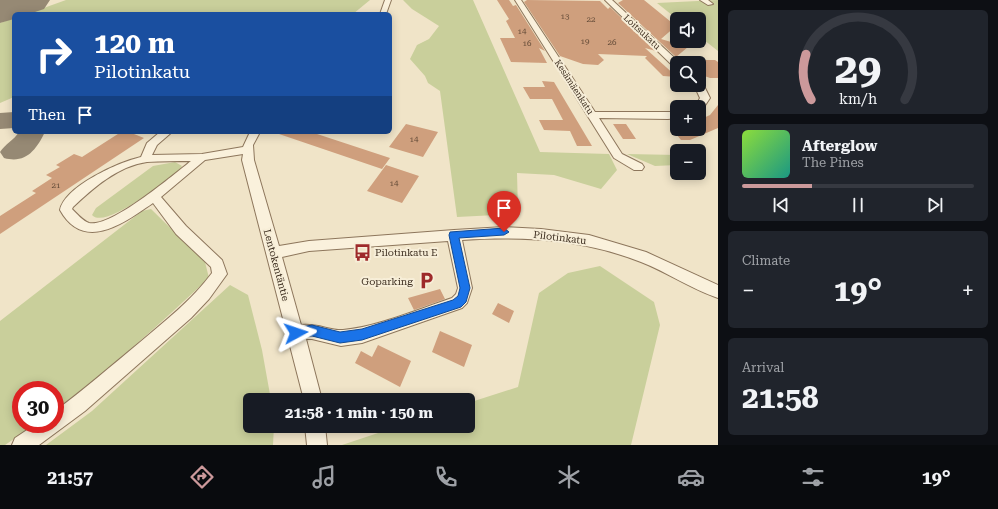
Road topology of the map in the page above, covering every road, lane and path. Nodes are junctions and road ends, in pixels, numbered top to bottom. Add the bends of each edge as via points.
1 (388, 0) edge
2 (518, 0) edge
3 (608, 0) edge
4 (703, 0) edge
5 (710, 4) dead end
6 (384, 12) edge
7 (670, 58) edge
8 (592, 115) junction
9 (670, 116) edge
10 (164, 134) edge
11 (253, 134) edge
12 (247, 150) junction
13 (202, 157) junction
14 (146, 159) junction
15 (638, 167) dead end
16 (154, 196) junction
17 (454, 235) junction
18 (274, 253) junction
19 (718, 292) edge
20 (296, 333) junction
21 (310, 393) edge
22 (64, 416) edge
23 (39, 433) edge
24 (316, 433) edge
25 (22, 445) edge
26 (317, 445) edge

1 - 6 street
2 - 8 street, Kesämäenkatu
3 - 7 street, Loitsukatu
4 - 5 street
8 - 9 street
8 - 15 street, Kesämäenkatu via 618,156
10 - 14 street via 148,148
11 - 12 street
12 - 13 street
12 - 18 street, Lentokentäntie
13 - 14 street
13 - 16 street
14 - 16 street via 111,171 84,188 67,205 66,210 70,217 88,228 98,227 113,222
16 - 22 street via 181,230 217,264 220,274 210,289 164,332
17 - 18 street, Pilotinkatu via 309,246
17 - 19 street, Pilotinkatu via 504,232 589,240 646,258
17 - 20 street via 465,288 462,298 457,303 362,335 340,338 312,331
18 - 20 street, Lentokentäntie
20 - 21 street, Lentokentäntie
23 - 25 street
24 - 26 street

